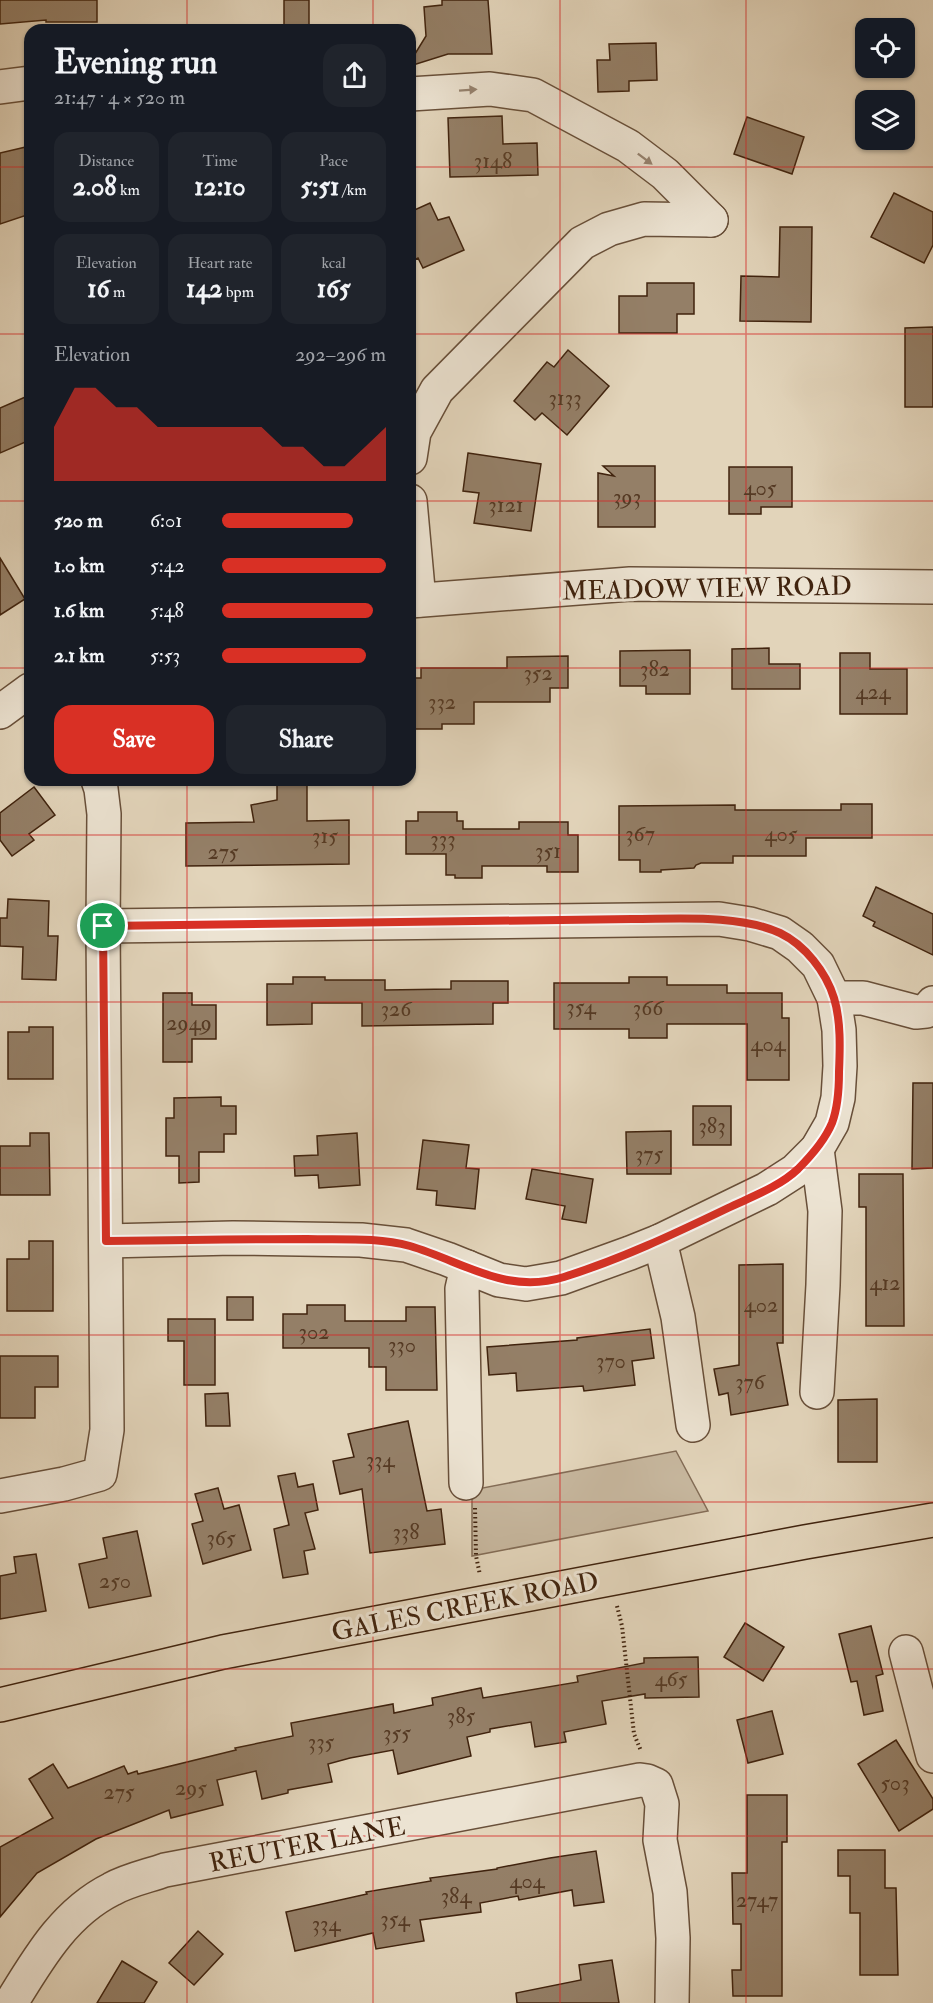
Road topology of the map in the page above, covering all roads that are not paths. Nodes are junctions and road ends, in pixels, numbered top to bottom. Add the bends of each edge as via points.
1 (24, 84) edge
2 (0, 87) edge
3 (416, 94) edge
4 (416, 428) edge
5 (933, 587) edge
6 (416, 600) edge
7 (24, 694) edge
8 (0, 712) edge
9 (100, 786) edge
10 (103, 926) junction
11 (834, 998) junction
12 (933, 1003) edge
13 (817, 1149) junction
14 (660, 1240) junction
15 (106, 1241) junction
16 (467, 1267) junction
17 (817, 1392) dead end
18 (693, 1425) dead end
19 (465, 1483) road end
20 (0, 1496) edge
21 (933, 1520) edge
22 (906, 1652) dead end
23 (0, 1705) edge
24 (933, 1756) edge
25 (11, 2003) edge
26 (672, 2003) edge

1 - 2 street
3 -> 4 street via 490,89 533,95 628,146 665,174 711,220 644,219 609,229 582,243 437,390
5 - 6 street, MEADOW VIEW ROAD via 630,584
7 - 8 street
9 - 10 street via 104,814
10 - 11 street via 719,919 780,933 818,965
10 - 15 street
11 - 12 street via 863,998 916,1012 926,1011
11 - 13 street via 839,1030 838,1098 832,1123
13 - 14 street via 795,1171 767,1189
13 - 17 street via 825,1211
14 - 16 street via 561,1278 526,1284 500,1280
14 - 18 street via 678,1317
15 - 16 street via 361,1240 406,1245
15 - 20 street via 107,1430 100,1474
16 - 19 street via 462,1289
21 - 23 main road, GALES CREEK ROAD via 223,1652
22 - 24 street
25 - 26 street, REUTER LANE via 45,1948 74,1914 112,1888 165,1870 640,1780 656,1785 662,1804 660,1840 670,1892 673,1938

